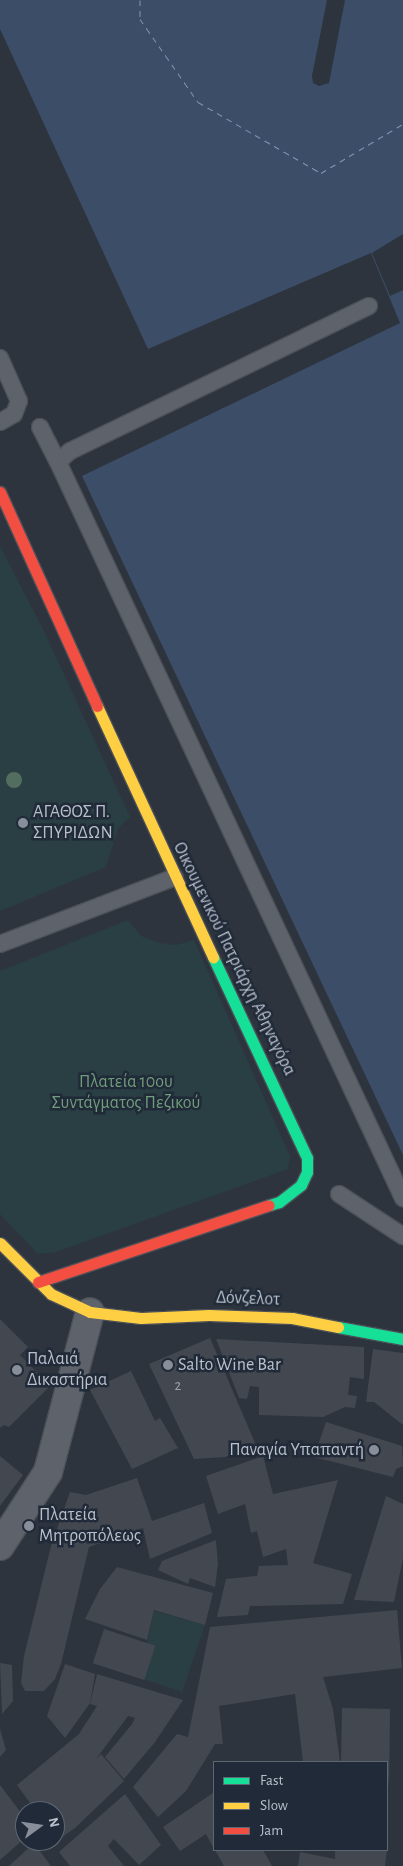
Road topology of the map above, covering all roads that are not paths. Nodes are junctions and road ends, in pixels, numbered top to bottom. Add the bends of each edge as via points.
1 (369, 306) dead end
2 (0, 358) edge
3 (0, 422) edge
4 (40, 427) dead end
5 (58, 462) junction
6 (0, 492) edge
7 (175, 877) junction
8 (0, 944) edge
9 (339, 1194) dead end
10 (403, 1198) edge
11 (403, 1236) edge
12 (0, 1244) edge
13 (38, 1282) junction
14 (90, 1312) junction
15 (403, 1339) edge
16 (0, 1546) edge

1 - 5 lane via 70,451
2 - 3 lane via 19,401 14,414
4 - 5 lane
5 - 10 lane
6 - 7 street, Οικουμενικού Πατριάρχη Αθηναγόρα
7 - 8 lane
7 - 13 street, Οικουμενικού Πατριάρχη Αθηναγόρα via 303,1144 307,1172 301,1185 279,1202
9 - 11 lane
12 - 13 street, Δόνζελοτ
13 - 14 street, Δόνζελοτ via 51,1294
14 - 15 street, Δόνζελοτ via 142,1318 209,1315 292,1318
14 - 16 street via 48,1472

